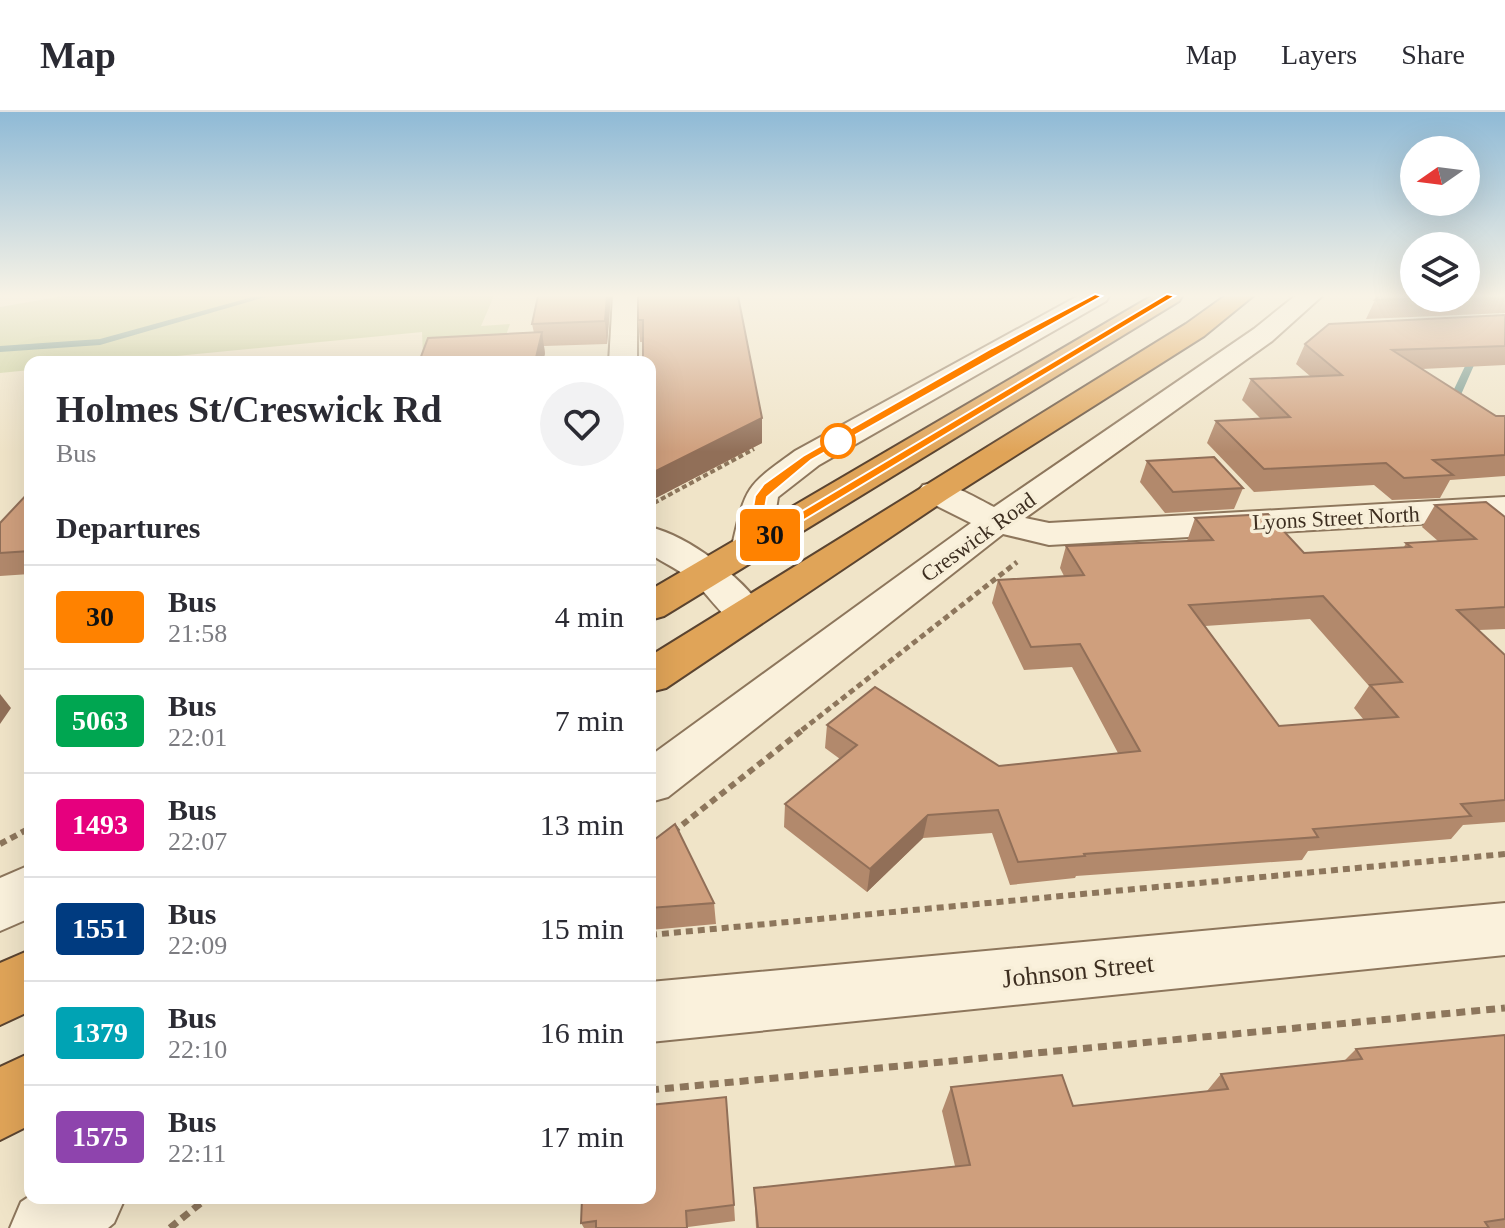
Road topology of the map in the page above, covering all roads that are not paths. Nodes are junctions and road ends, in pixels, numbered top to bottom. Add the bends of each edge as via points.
1 (1000, 348) edge
2 (1083, 348) edge
3 (1166, 348) edge
4 (1244, 348) edge
5 (935, 492) junction
6 (1505, 508) edge
7 (996, 522) junction
8 (751, 546) junction
9 (656, 551) edge
10 (672, 584) edge
11 (746, 614) junction
12 (656, 673) edge
13 (656, 778) edge
14 (24, 892) edge
15 (0, 906) edge
16 (1505, 929) edge
17 (24, 982) edge
18 (0, 996) edge
19 (656, 1011) edge
20 (24, 1090) edge
21 (0, 1106) edge

1 - 8 street via 807,458 769,486 761,496
2 - 8 highway
3 - 5 highway
4 - 7 street, Creswick Road
5 - 7 street, Lyons Street North
5 - 11 highway
6 - 7 street, Lyons Street North via 1049,534
7 - 13 street, Creswick Road
8 - 10 highway
9 - 10 street
10 - 11 street
11 - 12 highway
14 - 15 street
16 - 19 street, Johnson Street
17 - 18 highway
20 - 21 highway

